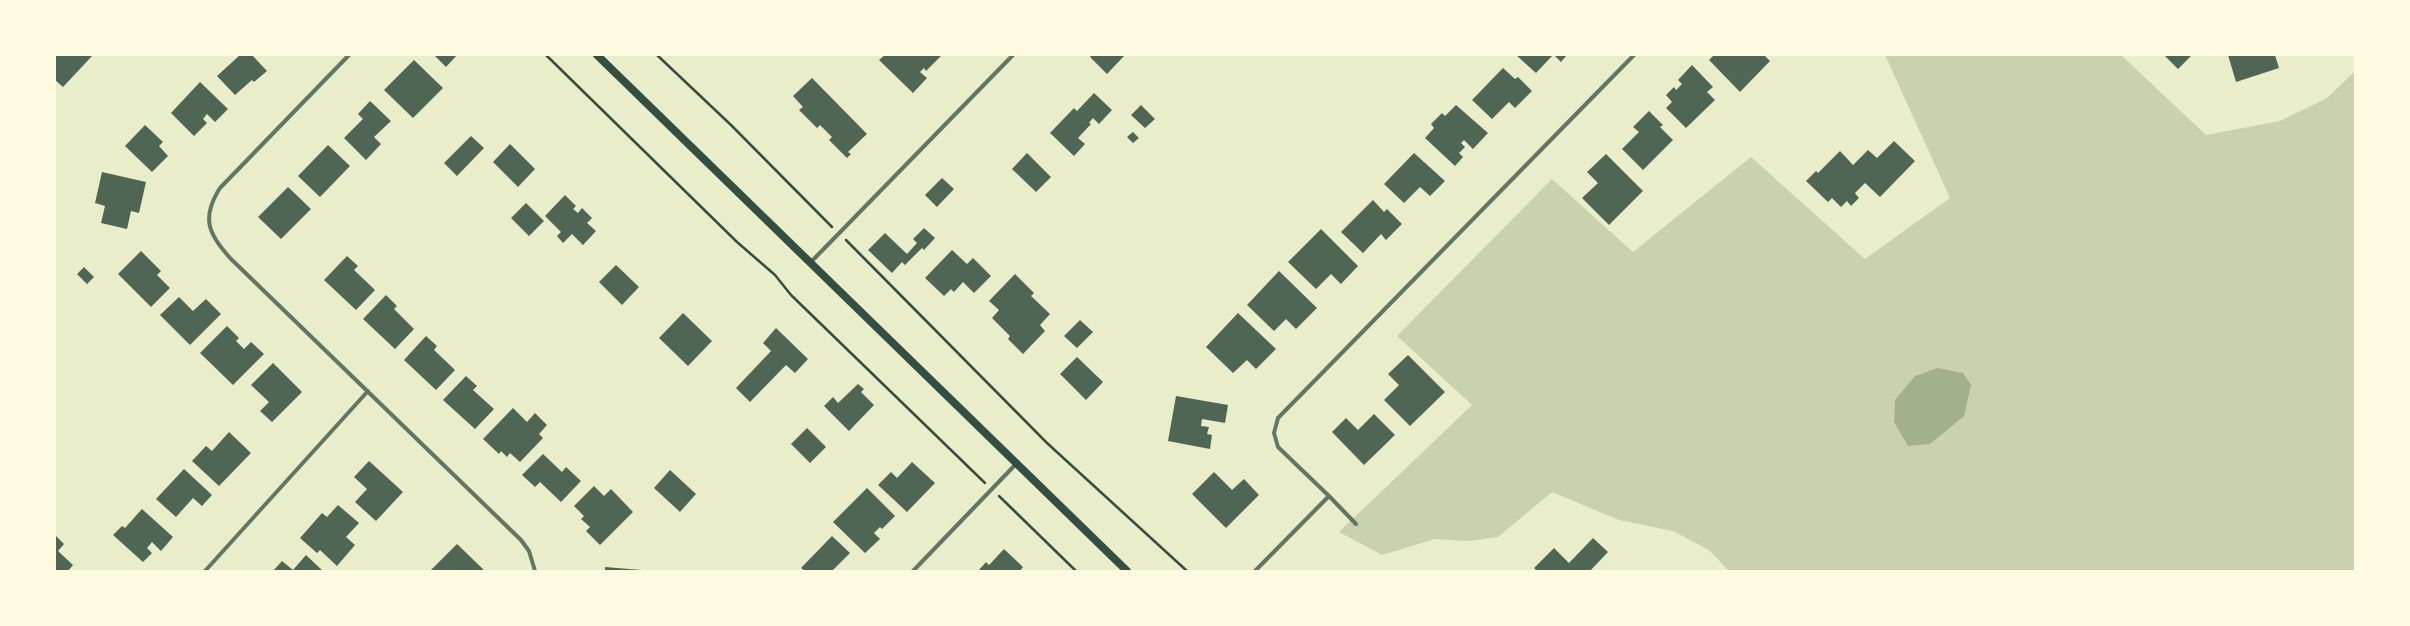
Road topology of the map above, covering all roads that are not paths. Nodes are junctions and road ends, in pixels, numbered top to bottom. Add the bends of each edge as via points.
1 (349, 55) edge
2 (597, 55) edge
3 (1013, 55) edge
4 (1634, 55) edge
5 (810, 264) junction
6 (368, 392) junction
7 (1016, 464) junction
8 (1329, 496) junction
9 (1356, 524) dead end
10 (205, 571) edge
11 (535, 571) edge
12 (913, 571) edge
13 (1127, 571) edge
14 (1255, 571) edge

1 - 6 street via 220,188 210,207 208,223 212,237 231,259
2 - 5 main road
3 - 5 street
4 - 8 street via 1278,418 1274,433 1278,447
5 - 7 main road
6 - 10 street
6 - 11 street via 521,540 529,551
7 - 12 street
7 - 13 main road
8 - 9 street
8 - 14 street

